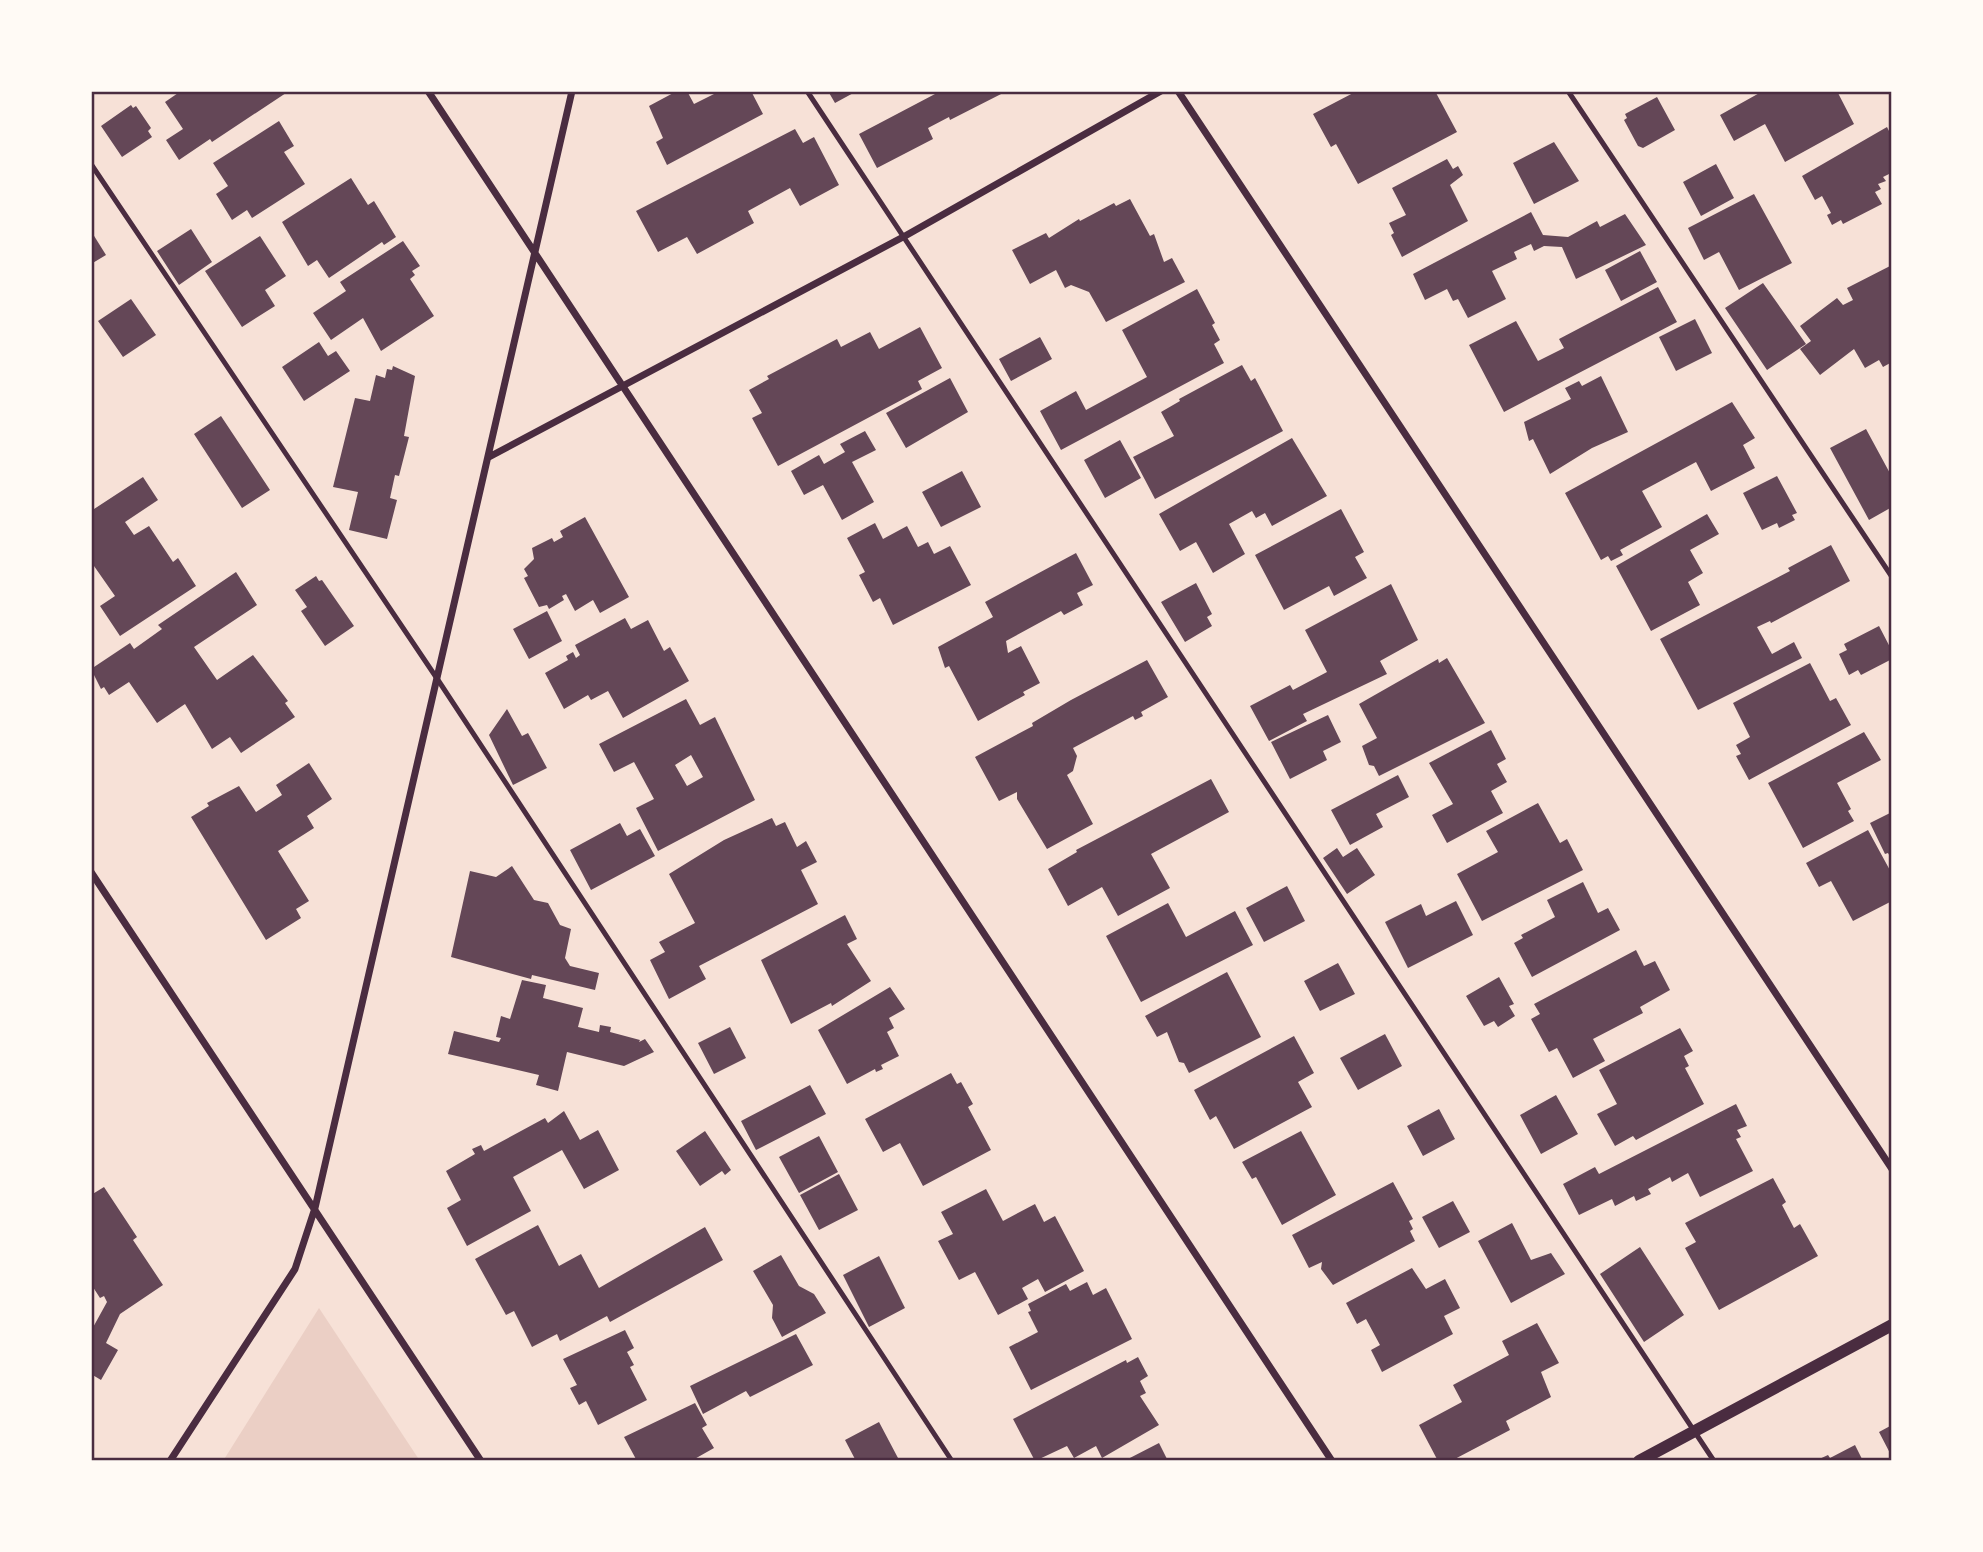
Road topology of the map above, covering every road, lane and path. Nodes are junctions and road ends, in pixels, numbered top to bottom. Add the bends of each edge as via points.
1 (428, 91) edge
2 (572, 91) edge
3 (807, 91) edge
4 (1161, 91) edge
5 (1178, 91) edge
6 (1568, 91) edge
7 (91, 164) edge
8 (905, 236) junction
9 (534, 256) junction
10 (621, 386) junction
11 (489, 457) junction
12 (1892, 578) edge
13 (438, 680) junction
14 (91, 872) edge
15 (1892, 1169) edge
16 (315, 1208) junction
17 (1892, 1325) edge
18 (1695, 1432) junction
19 (170, 1461) edge
20 (481, 1461) edge
21 (952, 1461) edge
22 (1332, 1461) edge
23 (1639, 1461) edge
24 (1714, 1461) edge

1 - 9 street
2 - 9 street
3 - 8 lane
4 - 8 street
5 - 15 street
6 - 12 lane
7 - 13 lane
8 - 10 street
8 - 18 lane
9 - 10 street
9 - 11 street
10 - 11 street
10 - 22 street
11 - 13 street
13 - 16 street
13 - 21 lane
14 - 16 street
16 - 19 street via 295,1269
16 - 20 street
17 - 18 street
18 - 23 street
18 - 24 lane

